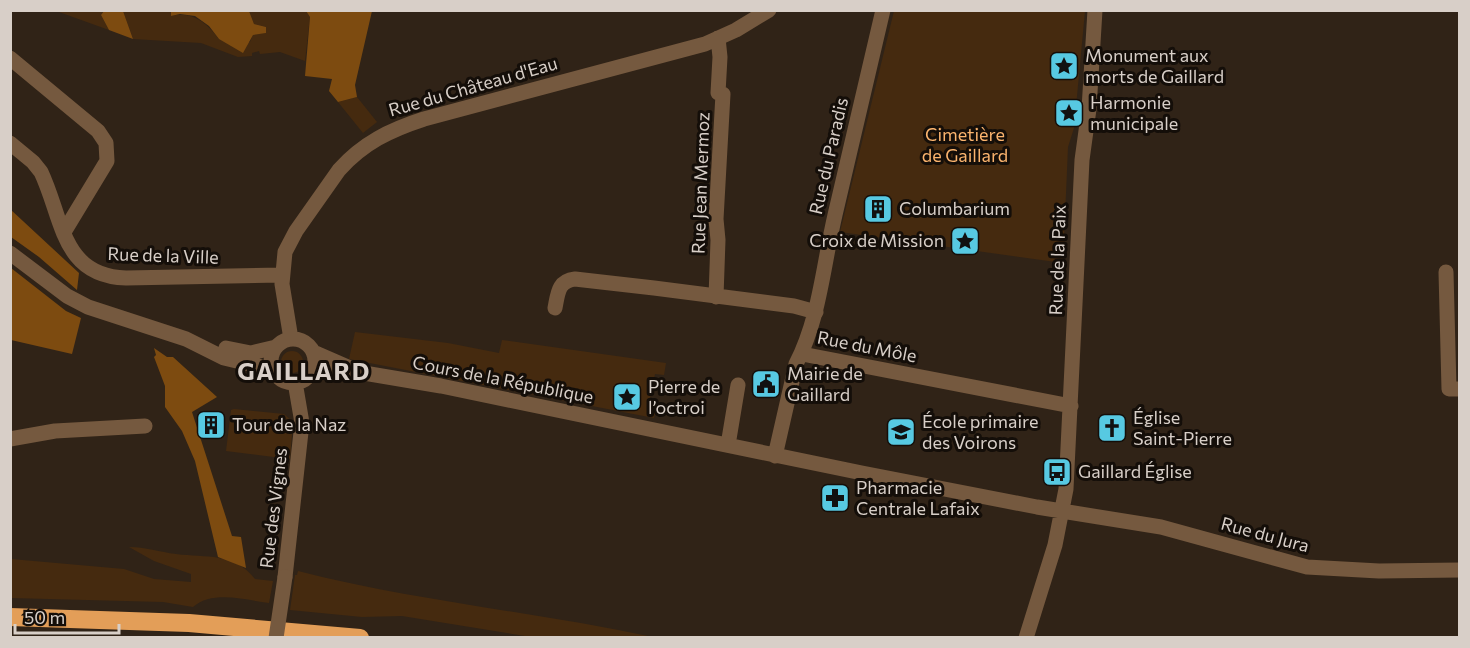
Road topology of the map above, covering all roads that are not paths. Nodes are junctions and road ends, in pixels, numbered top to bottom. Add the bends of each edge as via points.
1 (770, 10) edge
2 (883, 10) edge
3 (1095, 10) edge
4 (718, 38) junction
5 (10, 58) edge
6 (10, 143) edge
7 (63, 232) junction
8 (10, 253) edge
9 (1446, 272) dead end
10 (281, 275) junction
11 (716, 297) junction
12 (555, 308) dead end
13 (816, 312) junction
14 (118, 316) junction
15 (291, 339) junction
16 (276, 347) junction
17 (313, 352) junction
18 (802, 354) junction
19 (358, 372) junction
20 (275, 373) junction
21 (310, 374) junction
22 (295, 382) junction
23 (738, 386) dead end
24 (1460, 389) edge
25 (1071, 406) junction
26 (145, 426) dead end
27 (10, 439) edge
28 (728, 445) junction
29 (775, 456) junction
30 (1063, 511) junction
31 (1460, 570) edge
32 (10, 617) edge
33 (276, 638) edge
34 (360, 638) edge
35 (1026, 638) edge

1 - 4 street, Rue du Château d'Eau
2 - 13 street, Rue du Paradis via 834,217
3 - 25 street, Rue de la Paix via 1082,160
4 - 10 street, Rue du Château d'Eau via 682,51 430,117 379,136 348,159 302,222 290,241
4 - 11 street, Rue Jean Mermoz via 718,93 723,94
5 - 7 street via 98,131 106,143 107,161
6 - 7 street, Rue de la Ville via 41,172
7 - 10 street, Rue de la Ville via 76,257 106,276
8 - 14 street via 76,302
9 - 24 street via 1449,389
10 - 15 street, Rue du Château d'Eau
11 - 12 street, Rue du Môle via 571,279 559,288
11 - 13 street, Rue du Môle
13 - 18 street, Rue du Môle
14 - 16 street via 185,329 239,351 256,353
14 - 20 street via 191,340 224,358
15 - 16 street
15 - 17 street via 305,342
16 - 20 street via 271,360
17 - 19 street, Cours de la République
17 - 21 street via 315,362
18 - 25 street, Rue du Môle
18 - 29 street via 796,364
19 - 21 street, Cours de la République
19 - 28 street, Cours de la République
20 - 22 street via 282,380
21 - 22 street
22 - 33 street, Rue des Vignes, bridge via 302,423
23 - 28 street
25 - 30 street, Rue de la Paix
26 - 27 street via 56,430
28 - 29 street, Cours de la République
29 - 30 street, Cours de la République
30 - 31 street, Rue du Jura via 1161,527 1307,567
30 - 35 street, Rue de la Paix
32 - 34 highway via 189,623

